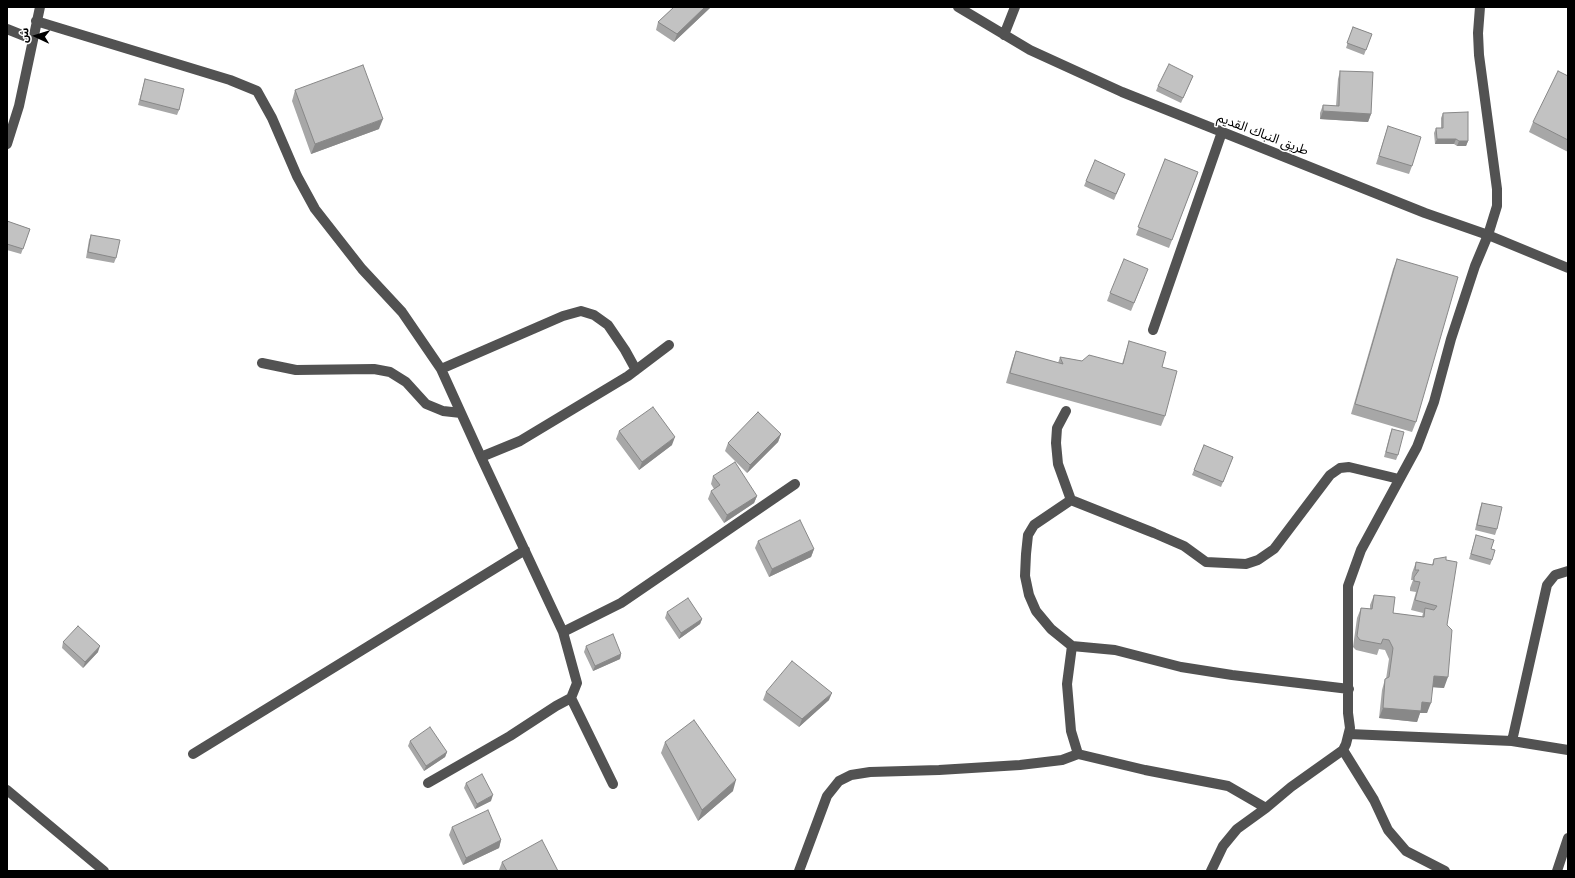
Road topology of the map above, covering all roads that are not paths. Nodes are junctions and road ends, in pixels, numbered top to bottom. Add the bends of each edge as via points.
1 (40, 7) edge
2 (958, 7) edge
3 (1015, 7) edge
4 (1480, 7) edge
5 (36, 21) junction
6 (7, 29) edge
7 (1004, 35) junction
8 (32, 39) junction
9 (1222, 132) junction
10 (7, 144) edge
11 (1488, 235) junction
12 (1568, 268) edge
13 (1153, 330) dead end
14 (669, 345) dead end
15 (262, 363) dead end
16 (441, 369) junction
17 (636, 370) junction
18 (1066, 411) dead end
19 (461, 413) junction
20 (481, 457) junction
21 (1399, 479) junction
22 (795, 484) dead end
23 (1071, 500) junction
24 (525, 550) junction
25 (1568, 571) edge
26 (563, 632) junction
27 (1072, 646) junction
28 (1349, 689) junction
29 (571, 698) junction
30 (1349, 734) junction
31 (1512, 741) junction
32 (1343, 750) junction
33 (1568, 750) edge
34 (193, 754) dead end
35 (1078, 754) junction
36 (428, 783) dead end
37 (613, 784) dead end
38 (7, 790) edge
39 (1266, 808) junction
40 (1568, 838) edge
41 (104, 871) edge
42 (799, 871) edge
43 (1211, 871) edge
44 (1445, 871) edge
45 (1557, 871) edge

1 - 5 street
2 - 7 street, طريق النباك القديم
3 - 7 street
4 - 11 street via 1479,55 1497,189 1497,206
5 - 8 street
5 - 16 street via 257,90 315,209 362,269 402,312
6 - 8 street
7 - 9 street, طريق النباك القديم via 1122,92
8 - 10 street
9 - 11 street, طريق النباك القديم via 1425,213
9 - 13 street
11 - 12 street, طريق النباك القديم
11 - 21 street via 1470,280 1434,402 1416,447
14 - 17 street
15 - 19 street via 296,370 374,369 390,372 406,382 426,404 443,411
16 - 17 street via 563,316 581,311 594,315 608,325 626,350
16 - 19 street
17 - 20 street via 520,441
18 - 23 street via 1057,428 1056,443 1058,464
19 - 20 street
20 - 24 street
21 - 23 street via 1340,468 1330,476 1274,549 1258,560 1246,564 1206,562 1184,546
21 - 28 street via 1361,550 1348,586
22 - 26 street via 621,602
23 - 27 street via 1034,525 1028,535 1026,576 1029,595 1036,611 1051,629
24 - 26 street
24 - 34 street
25 - 31 street via 1555,575 1547,585
26 - 29 street via 577,683
27 - 28 street via 1115,650 1181,667 1232,675
27 - 35 street via 1067,684 1071,731
28 - 30 street
29 - 36 street
29 - 37 street
30 - 31 street
30 - 32 street
31 - 33 street
32 - 39 street
32 - 44 street via 1374,800 1388,830 1406,851
35 - 39 street via 1228,786
35 - 42 street via 1062,760 1020,765 870,772 839,780 828,796
38 - 41 street
39 - 43 street via 1237,829 1223,846
40 - 45 street

